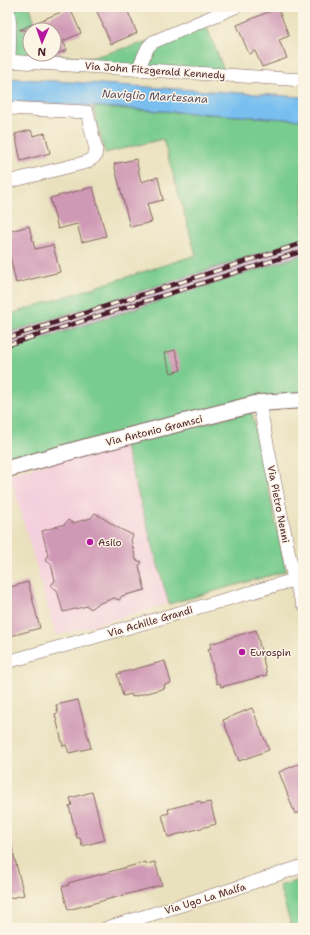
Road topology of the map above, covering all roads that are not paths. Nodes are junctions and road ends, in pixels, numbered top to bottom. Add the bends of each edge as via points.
1 (8, 7) edge
2 (235, 7) edge
3 (8, 61) edge
4 (138, 69) junction
5 (303, 80) edge
6 (7, 108) edge
7 (7, 182) edge
8 (303, 400) edge
9 (259, 403) junction
10 (7, 469) edge
11 (294, 580) junction
12 (303, 604) edge
13 (7, 662) edge
14 (303, 866) edge
15 (107, 928) edge

1 - 3 street
2 - 4 street via 153,42
3 - 4 street, Via John Fitzgerald Kennedy
4 - 5 street, Via John Fitzgerald Kennedy
6 - 7 street via 87,112 96,150 95,156 87,162
8 - 9 street, Via Antonio Gramsci
9 - 10 street, Via Antonio Gramsci
9 - 11 street, Via Pietro Nenni
11 - 12 street, Via Pietro Nenni
11 - 13 street, Via Achille Grandi
14 - 15 street, Via Ugo La Malfa

